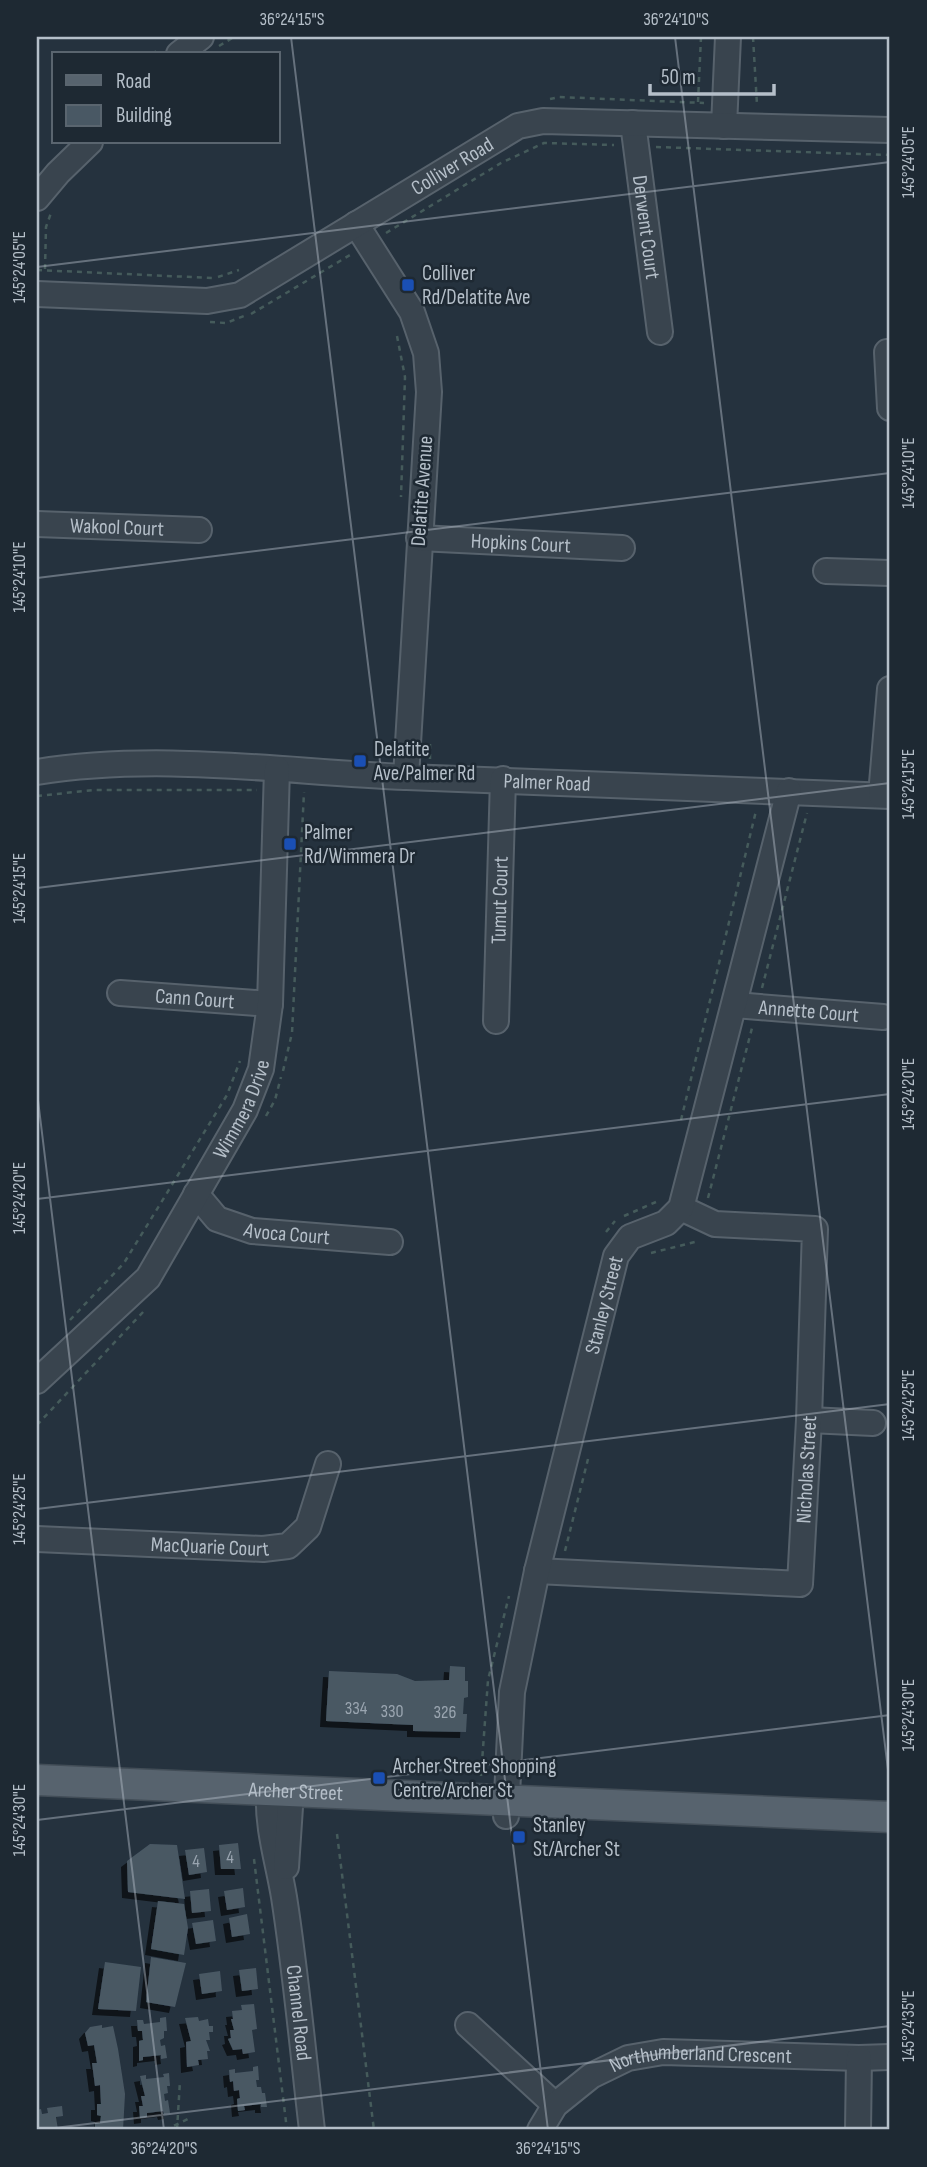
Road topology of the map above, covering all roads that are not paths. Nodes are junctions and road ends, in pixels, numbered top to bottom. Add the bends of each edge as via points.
1 (201, 37) edge
2 (728, 37) edge
3 (182, 52) edge
4 (724, 126) junction
5 (890, 131) edge
6 (635, 135) junction
7 (88, 144) edge
8 (45, 203) edge
9 (363, 234) junction
10 (37, 294) edge
11 (660, 332) dead end
12 (887, 352) dead end
13 (890, 408) edge
14 (37, 524) edge
15 (199, 530) dead end
16 (419, 538) junction
17 (622, 548) dead end
18 (826, 571) dead end
19 (890, 573) edge
20 (890, 688) edge
21 (277, 769) junction
22 (37, 772) edge
23 (407, 777) junction
24 (503, 779) junction
25 (789, 791) junction
26 (886, 796) edge
27 (120, 993) dead end
28 (270, 1004) junction
29 (746, 1006) junction
30 (883, 1017) dead end
31 (496, 1021) dead end
32 (196, 1194) junction
33 (692, 1213) junction
34 (390, 1242) dead end
35 (37, 1381) edge
36 (809, 1420) junction
37 (873, 1423) dead end
38 (328, 1464) dead end
39 (37, 1539) edge
40 (548, 1571) junction
41 (37, 1780) edge
42 (92, 1792) junction
43 (37, 1797) edge
44 (280, 1800) junction
45 (507, 1808) junction
46 (890, 1817) edge
47 (795, 1820) junction
48 (890, 1832) edge
49 (468, 2025) dead end
50 (890, 2057) edge
51 (859, 2058) junction
52 (555, 2105) junction
53 (312, 2130) edge
54 (540, 2130) edge
55 (858, 2130) edge

1 - 3 street
2 - 4 street
4 - 5 street, Colliver Road
4 - 6 street, Colliver Road
6 - 9 street, Colliver Road via 543,121 518,126
6 - 11 street, Derwent Court
7 - 8 street via 58,173
9 - 10 street, Colliver Road via 223,299
9 - 16 street, Delatite Avenue via 412,312 426,353 429,391
12 - 13 street
14 - 15 street, Wakool Court
16 - 17 street, Hopkins Court
16 - 23 street, Delatite Avenue
18 - 19 street
20 - 26 street
21 - 22 street, Palmer Road via 144,762
21 - 23 street, Palmer Road
21 - 28 street, Wimmera Drive
23 - 24 street, Palmer Road
24 - 25 street, Palmer Road
24 - 31 street, Tumut Court
25 - 26 street, Palmer Road
25 - 29 street
27 - 28 street, Cann Court
28 - 32 street, Wimmera Drive via 261,1069 244,1110
29 - 30 street, Annette Court
29 - 33 street
32 - 34 street, Avoca Court via 217,1219 252,1231
32 - 35 street, Wimmera Drive via 148,1278
33 - 36 street, Nicholas Street via 715,1224 815,1229
33 - 40 street, Stanley Street via 630,1237 616,1256
36 - 37 street
36 - 40 street, Nicholas Street via 800,1584
38 - 39 street, MacQuarie Court via 308,1527 288,1546 262,1549
40 - 45 street, Stanley Street via 512,1692
41 - 42 main road, Archer Street
42 - 43 main road, Archer Street
42 - 44 main road, Archer Street
44 - 45 main road, Archer Street
44 - 53 street, Channel Road via 284,1896
45 - 47 main road, Archer Street
46 - 47 main road, Archer Street
47 - 48 main road, Archer Street
49 - 52 street
50 - 51 street, Northumberland Crescent
51 - 52 street, Northumberland Crescent via 663,2052 615,2064 591,2076
51 - 55 street
52 - 54 street, Northumberland Crescent

